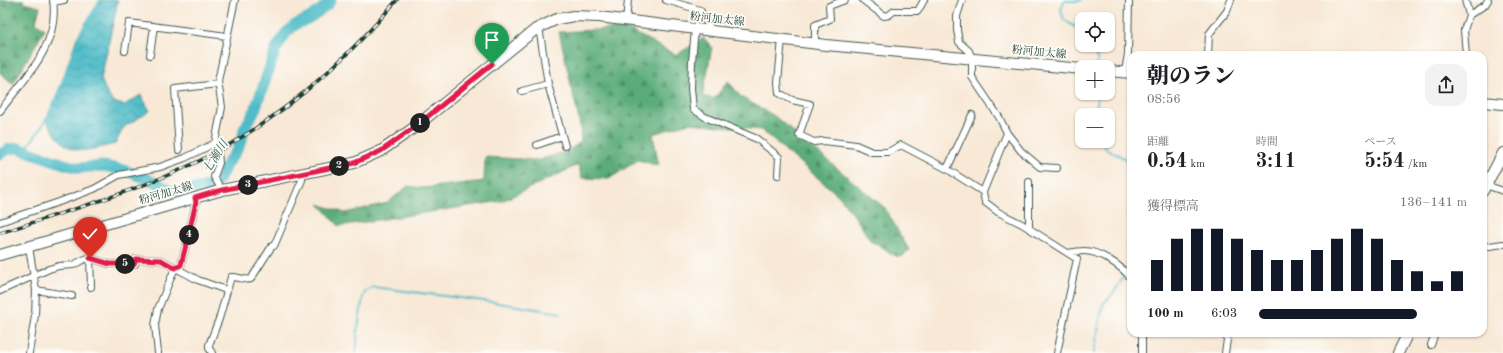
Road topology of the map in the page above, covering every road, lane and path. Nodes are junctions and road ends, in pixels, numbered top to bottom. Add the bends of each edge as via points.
1 (64, 0) edge
2 (234, 0) edge
3 (628, 0) edge
4 (666, 0) edge
5 (845, 0) edge
6 (864, 0) edge
7 (924, 0) edge
8 (962, 0) edge
9 (1129, 0) edge
10 (1231, 0) edge
11 (1465, 0) edge
12 (1488, 0) edge
13 (53, 1) edge
14 (1469, 15) junction
15 (626, 21) junction
16 (154, 26) junction
17 (539, 28) junction
18 (695, 29) junction
19 (712, 31) junction
20 (227, 36) junction
21 (782, 39) junction
22 (815, 43) junction
23 (125, 51) dead end
24 (1128, 51) edge
25 (1208, 51) edge
26 (1466, 51) edge
27 (150, 55) dead end
28 (972, 59) junction
29 (1075, 68) edge
30 (1115, 72) edge
31 (1127, 73) edge
32 (218, 84) junction
33 (548, 84) junction
34 (522, 91) dead end
35 (1487, 102) edge
36 (1503, 104) edge
37 (0, 110) edge
38 (972, 115) dead end
39 (1007, 133) junction
40 (562, 136) junction
41 (215, 143) junction
42 (537, 145) dead end
43 (565, 146) dead end
44 (179, 150) dead end
45 (1503, 153) edge
46 (1057, 168) dead end
47 (948, 169) junction
48 (301, 174) junction
49 (778, 176) dead end
50 (1029, 182) dead end
51 (1487, 182) edge
52 (1487, 188) edge
53 (222, 190) junction
54 (1503, 191) edge
55 (983, 192) junction
56 (195, 198) junction
57 (0, 222) edge
58 (1029, 228) junction
59 (1503, 244) edge
60 (29, 246) junction
61 (1487, 246) edge
62 (1068, 253) junction
63 (0, 255) edge
64 (90, 258) junction
65 (175, 268) junction
66 (1127, 274) edge
67 (35, 276) junction
68 (91, 287) dead end
69 (36, 290) junction
70 (226, 290) junction
71 (0, 291) edge
72 (72, 296) dead end
73 (1142, 337) edge
74 (1227, 337) edge
75 (1406, 337) edge
76 (1434, 337) edge
77 (1431, 346) dead end
78 (29, 353) edge
79 (158, 353) edge
80 (212, 353) edge
81 (1057, 353) edge
82 (1142, 353) edge
83 (1225, 353) edge
84 (1398, 353) edge

1 - 13 street
2 - 20 street
3 - 15 street
4 - 19 street via 700,10
5 - 22 street via 829,6 830,19 815,25
6 - 7 street via 884,16 894,11 918,11
8 - 28 street via 957,16 959,42 969,51
9 - 24 street
10 - 25 street via 1227,11 1209,34
11 - 14 street
12 - 14 street
13 - 37 street via 52,27 48,42 32,72
14 - 26 street via 1464,30
15 - 17 main road, 粉河加太線 via 574,16 557,19
15 - 18 main road, 粉河加太線
16 - 20 street
16 - 23 street via 129,23
16 - 27 street
17 - 33 street
17 - 48 main road, 粉河加太線 via 381,151 354,163
18 - 19 main road, 粉河加太線
18 - 49 street via 691,88 693,109 705,117 757,139 779,157
19 - 21 main road, 粉河加太線
20 - 32 street
21 - 22 main road, 粉河加太線
21 - 47 street via 779,93 792,100 810,104 799,135 814,142 841,143 872,152 888,152 901,146
22 - 28 main road, 粉河加太線
28 - 29 main road, 粉河加太線
28 - 39 street via 972,77
30 - 31 main road
32 - 41 street via 222,107
32 - 44 street via 175,89
33 - 34 street
33 - 40 street
35 - 36 main road
38 - 47 street
39 - 46 street via 1021,151 1040,167
39 - 55 street
40 - 42 street
40 - 43 street
41 - 53 street via 219,163 214,177
41 - 57 street via 185,158 160,167 119,175 94,189
45 - 51 main road
47 - 55 street
48 - 53 main road, 粉河加太線
48 - 70 street via 302,180 274,246 250,279 246,281 233,276
50 - 58 street
52 - 54 street
53 - 56 main road, 粉河加太線
55 - 58 street via 985,202
56 - 60 main road, 粉河加太線
56 - 65 street via 181,265
58 - 62 street
59 - 61 street
60 - 63 main road, 粉河加太線
60 - 67 street
62 - 66 street via 1091,252 1104,257
62 - 81 street via 1077,259
64 - 65 street via 110,264 134,264 136,259 161,260
64 - 67 street via 73,265 59,266
64 - 68 street
65 - 70 street
65 - 79 street via 158,309 155,325
67 - 69 street
67 - 71 street
69 - 72 street
69 - 78 street
70 - 80 street via 209,345
73 - 82 street
74 - 83 street
75 - 84 main road
76 - 77 street

